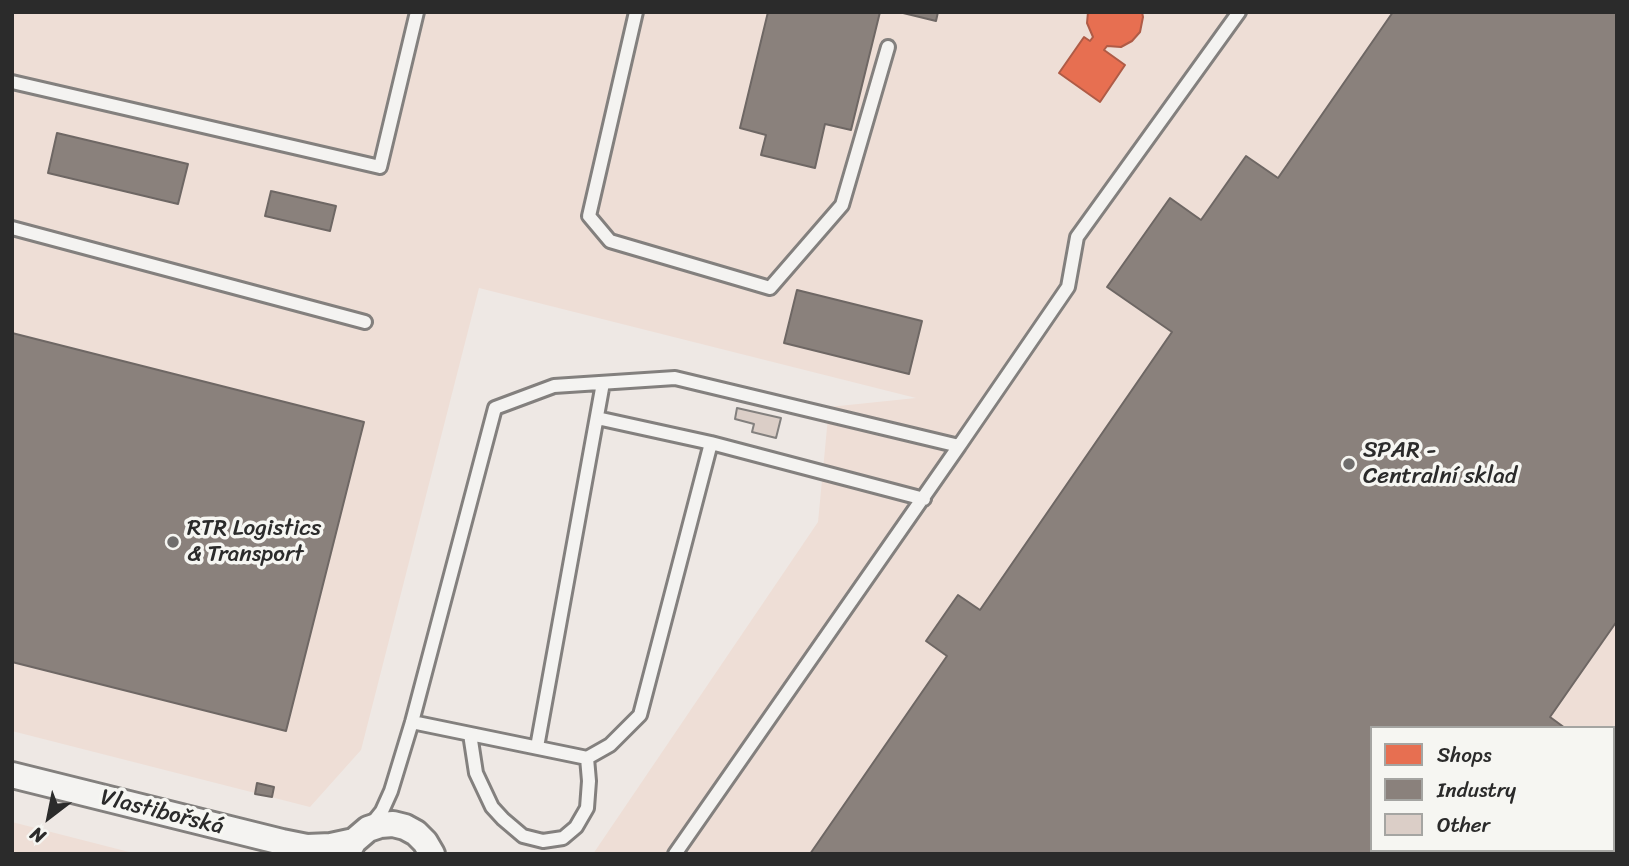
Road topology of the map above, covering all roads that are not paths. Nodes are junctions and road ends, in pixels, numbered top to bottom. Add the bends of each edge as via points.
1 (417, 12) edge
2 (636, 12) edge
3 (1239, 12) edge
4 (888, 47) dead end
5 (12, 82) edge
6 (12, 228) edge
7 (365, 322) dead end
8 (603, 383) junction
9 (597, 418) junction
10 (710, 443) junction
11 (960, 446) junction
12 (923, 499) junction
13 (412, 722) junction
14 (470, 734) junction
15 (537, 747) junction
16 (587, 758) junction
17 (12, 775) edge
18 (356, 841) edge
19 (432, 854) edge
20 (675, 854) edge

1 - 5 lane via 380,167
2 - 4 lane via 589,216 610,241 770,288 842,205
3 - 11 lane via 1077,237 1068,287
6 - 7 lane
8 - 9 lane
8 - 11 lane via 675,378
8 - 13 lane via 554,386 495,408
9 - 10 lane
9 - 15 lane
10 - 12 lane
10 - 16 lane via 640,715 610,745
11 - 12 lane
12 - 20 lane
13 - 14 lane
13 - 18 lane via 382,811
14 - 15 lane
14 - 16 lane via 476,773 492,807 523,835 543,841 562,838 576,827 587,808
15 - 16 lane
17 - 18 street, Vlastibořská via 307,847
18 - 19 street, Vlastibořská via 380,825 393,824 416,833

